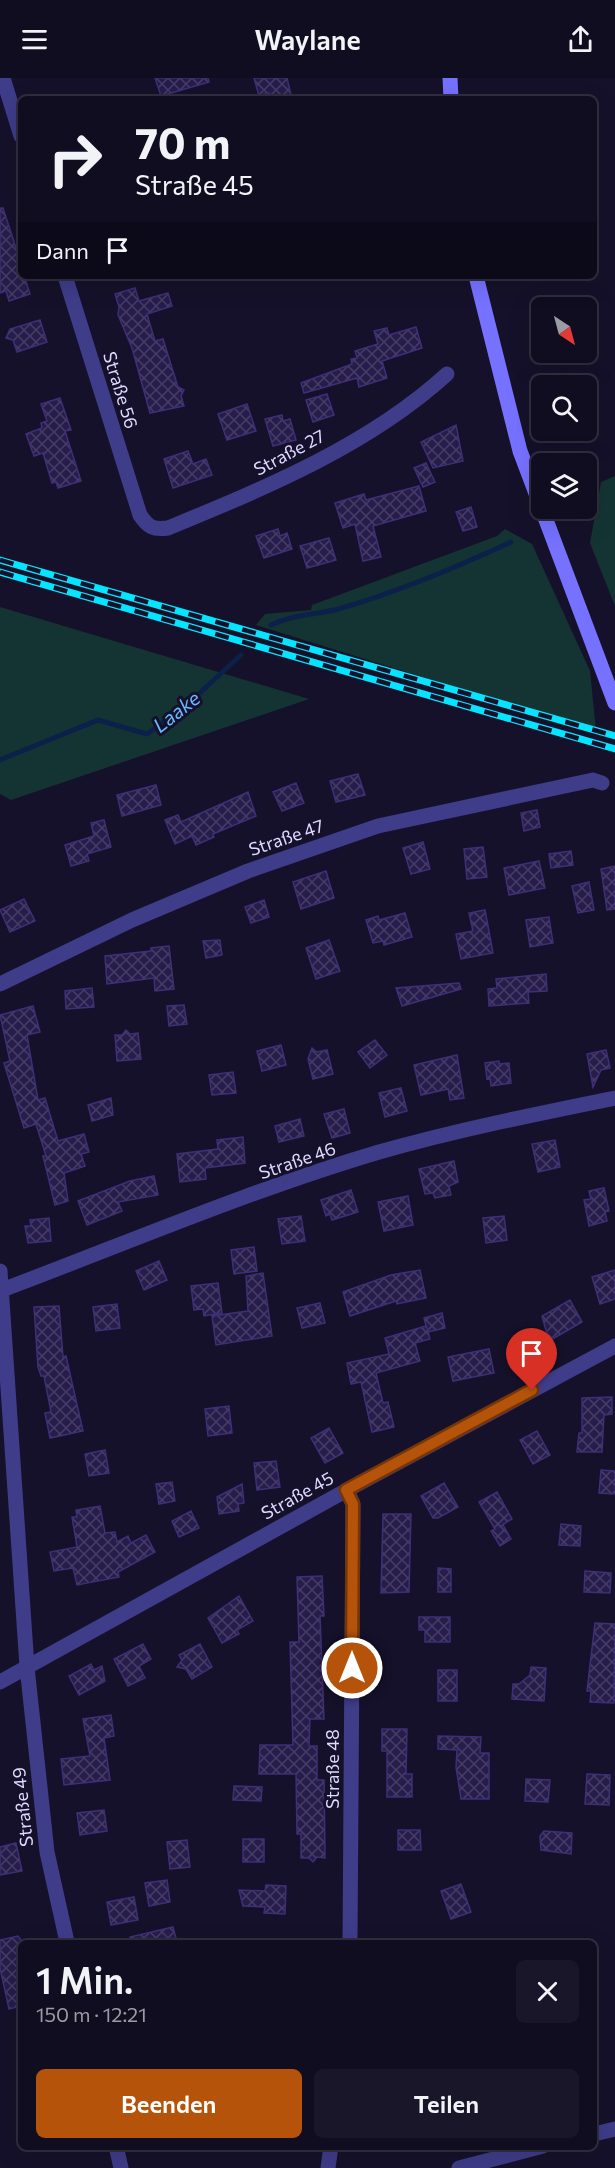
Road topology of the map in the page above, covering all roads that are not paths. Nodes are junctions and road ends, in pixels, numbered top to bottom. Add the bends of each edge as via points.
1 (3, 78) edge
2 (450, 78) edge
3 (451, 96) edge
4 (18, 126) edge
5 (66, 279) edge
6 (477, 279) edge
7 (447, 374) dead end
8 (140, 515) joint
9 (613, 698) edge
10 (602, 783) dead end
11 (0, 984) edge
12 (615, 1098) edge
13 (0, 1271) edge
14 (2, 1290) junction
15 (615, 1346) edge
16 (346, 1490) junction
17 (27, 1667) junction
18 (0, 1682) edge
19 (67, 1940) edge
20 (350, 1940) edge
21 (615, 2129) edge
22 (597, 2133) edge
23 (117, 2150) edge
24 (331, 2150) edge
25 (528, 2150) edge
26 (121, 2168) edge
27 (328, 2168) edge
28 (459, 2168) edge

1 - 4 street
2 - 3 main road
5 - 8 street, Straße 56
6 - 9 main road via 520,451
7 - 8 street, Straße 27 via 390,418 274,484 168,528 148,526
10 - 11 street, Straße 47 via 593,780 378,826 248,871 132,920
12 - 14 street, Straße 46 via 378,1152
13 - 14 street, Straße 49
14 - 17 street, Straße 49
15 - 16 street, Straße 45
16 - 17 street, Straße 45
16 - 20 street, Straße 48 via 353,1504
17 - 18 street, Straße 45
17 - 19 street, Straße 49 via 47,1852
21 - 22 street
23 - 26 street
24 - 27 street
25 - 28 street

